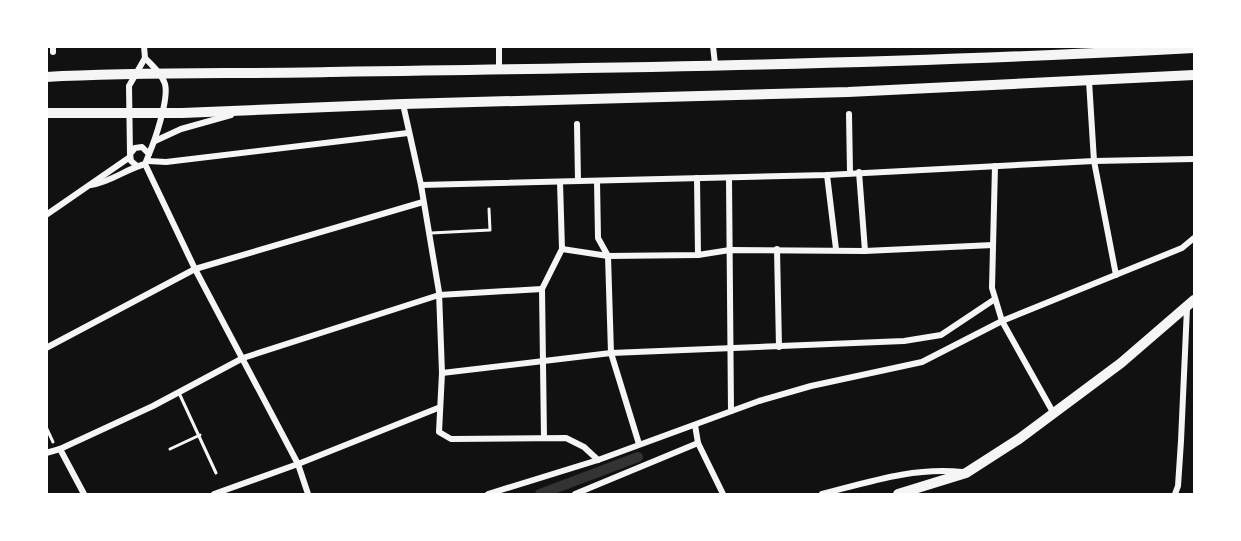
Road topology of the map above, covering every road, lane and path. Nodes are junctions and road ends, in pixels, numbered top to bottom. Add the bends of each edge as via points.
1 (144, 46) edge
2 (499, 46) edge
3 (713, 46) edge
4 (1194, 48) edge
5 (145, 58) junction
6 (715, 64) junction
7 (499, 69) junction
8 (158, 72) junction
9 (134, 73) junction
10 (1194, 75) edge
11 (46, 76) edge
12 (1089, 81) junction
13 (403, 104) junction
14 (247, 110) junction
15 (46, 113) edge
16 (130, 113) junction
17 (161, 113) junction
18 (849, 114) dead end
19 (577, 124) dead end
20 (408, 132) junction
21 (155, 141) junction
22 (130, 156) junction
23 (1194, 159) edge
24 (147, 160) junction
25 (1094, 161) junction
26 (136, 165) junction
27 (995, 166) junction
28 (859, 171) junction
29 (850, 172) junction
30 (826, 175) junction
31 (697, 178) junction
32 (729, 178) junction
33 (578, 181) junction
34 (597, 181) junction
35 (560, 182) junction
36 (92, 185) junction
37 (421, 185) junction
38 (423, 202) junction
39 (489, 209) dead end
40 (46, 215) edge
41 (429, 234) junction
42 (1194, 238) edge
43 (993, 245) junction
44 (562, 249) junction
45 (777, 249) junction
46 (836, 249) junction
47 (730, 250) junction
48 (865, 251) junction
49 (698, 255) junction
50 (608, 256) junction
51 (195, 269) junction
52 (1116, 275) junction
53 (542, 289) junction
54 (440, 295) junction
55 (995, 299) junction
56 (1191, 304) edge
57 (1002, 321) junction
58 (779, 347) junction
59 (46, 348) edge
60 (729, 348) junction
61 (610, 353) junction
62 (243, 358) junction
63 (544, 362) junction
64 (442, 372) junction
65 (178, 392) junction
66 (438, 408) junction
67 (731, 411) junction
68 (1054, 414) junction
69 (695, 425) junction
70 (46, 427) edge
71 (200, 435) junction
72 (544, 438) junction
73 (53, 442) dead end
74 (698, 443) junction
75 (639, 444) junction
76 (60, 449) junction
77 (170, 450) dead end
78 (46, 453) edge
79 (598, 460) junction
80 (298, 464) junction
81 (966, 472) junction
82 (216, 473) dead end
83 (84, 495) edge
84 (214, 495) edge
85 (308, 495) edge
86 (488, 495) edge
87 (576, 495) edge
88 (723, 495) edge
89 (822, 495) edge
90 (898, 495) edge
91 (1175, 495) edge

1 - 5 street
2 - 7 street
3 - 6 street
4 - 6 main road
5 - 8 street
5 - 9 street
6 - 7 main road
7 - 8 main road
8 - 9 main road
8 - 17 street via 166,91
9 - 11 main road
9 - 16 street via 129,86
10 - 12 main road
12 - 13 main road
12 - 25 street
13 - 14 main road
13 - 20 street
14 - 17 main road
14 - 21 street via 181,129
15 - 16 main road
16 - 17 main road
16 - 22 street
17 - 21 street
18 - 29 street
19 - 33 street
20 - 24 street via 166,162
20 - 37 street
21 - 24 street
22 - 24 street via 138,147 145,149
22 - 26 street
22 - 36 street
23 - 25 street
24 - 26 street
24 - 51 street
25 - 27 street
25 - 52 street
26 - 36 street via 105,183
27 - 28 street
27 - 43 street
28 - 29 street
28 - 48 street
29 - 30 street
30 - 32 street
30 - 46 street
31 - 32 street
31 - 34 street
31 - 49 street
32 - 47 street
33 - 34 street
33 - 35 street
34 - 50 street via 598,238
35 - 37 street
35 - 44 street
36 - 40 street
37 - 38 street
38 - 41 street
38 - 51 street
39 - 41 lane via 490,231
41 - 54 street
42 - 52 street via 1182,248
43 - 48 street
43 - 55 street
44 - 50 street
44 - 53 street
45 - 46 street
45 - 47 street
45 - 58 street
46 - 48 street
47 - 49 street
47 - 60 street
49 - 50 street
50 - 61 street
51 - 59 street
51 - 62 street
52 - 57 street
53 - 54 street
53 - 63 street
54 - 62 street
54 - 64 street
55 - 57 street
55 - 58 street via 941,335 904,341
56 - 68 main road
56 - 91 street
57 - 67 street via 922,362 811,386
57 - 68 street
58 - 60 street
60 - 61 street
60 - 67 street
61 - 63 street
61 - 75 street
62 - 65 street
62 - 80 street
63 - 64 street
63 - 72 street
64 - 66 street
65 - 71 lane
65 - 76 street
66 - 72 street via 439,432 450,439
66 - 80 street
67 - 69 street
68 - 81 main road
69 - 74 street
69 - 75 street
70 - 73 lane
71 - 77 lane
71 - 82 lane
72 - 79 street via 566,438
74 - 87 street
74 - 88 street
75 - 79 street
76 - 78 street
76 - 83 street
79 - 86 street
80 - 84 street
80 - 85 street
81 - 89 street via 902,472
81 - 90 main road

